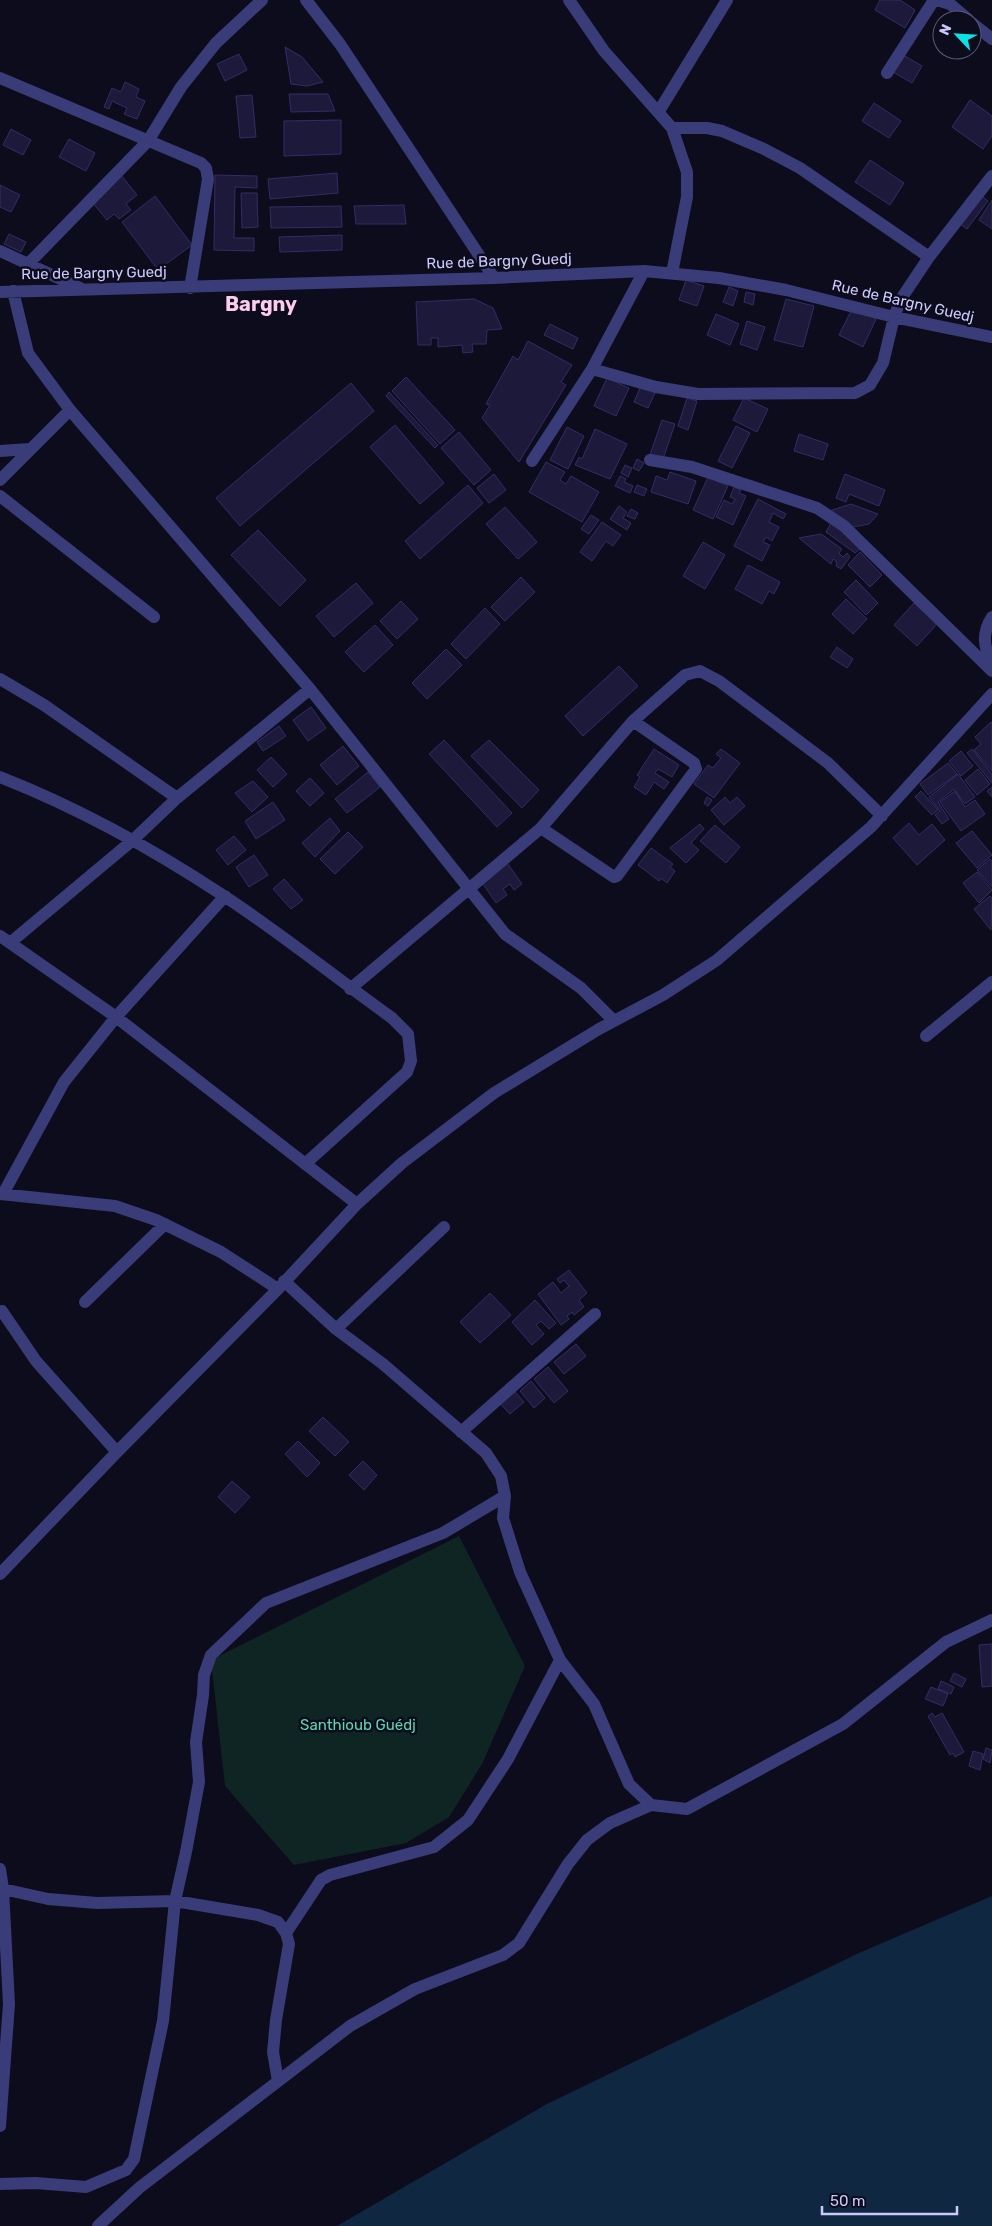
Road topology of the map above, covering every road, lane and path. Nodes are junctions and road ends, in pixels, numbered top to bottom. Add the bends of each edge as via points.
1 (262, 0) edge
2 (306, 0) edge
3 (569, 0) edge
4 (727, 0) edge
5 (935, 0) edge
6 (957, 10) edge
7 (982, 31) edge
8 (992, 39) edge
9 (887, 73) dead end
10 (0, 78) edge
11 (659, 111) junction
12 (672, 128) junction
13 (148, 141) junction
14 (992, 176) edge
15 (0, 251) edge
16 (929, 257) junction
17 (29, 263) junction
18 (644, 271) junction
19 (672, 273) junction
20 (494, 278) junction
21 (190, 288) junction
22 (82, 289) junction
23 (0, 292) edge
24 (13, 292) junction
25 (894, 317) junction
26 (992, 337) edge
27 (592, 369) junction
28 (70, 410) junction
29 (30, 449) junction
30 (0, 451) edge
31 (650, 460) dead end
32 (532, 462) dead end
33 (0, 480) edge
34 (0, 496) edge
35 (154, 616) dead end
36 (992, 617) edge
37 (992, 663) edge
38 (992, 671) edge
39 (0, 679) edge
40 (310, 689) junction
41 (992, 694) edge
42 (633, 721) junction
43 (0, 777) edge
44 (177, 798) junction
45 (882, 816) junction
46 (541, 828) junction
47 (133, 840) junction
48 (468, 890) junction
49 (225, 896) junction
50 (5, 939) edge
51 (992, 982) edge
52 (350, 988) junction
53 (116, 1017) junction
54 (614, 1021) junction
55 (926, 1036) dead end
56 (304, 1164) junction
57 (1, 1194) edge
58 (357, 1204) junction
59 (165, 1224) junction
60 (444, 1227) dead end
61 (281, 1285) junction
62 (86, 1302) dead end
63 (2, 1311) dead end
64 (594, 1314) dead end
65 (336, 1329) junction
66 (462, 1432) junction
67 (116, 1452) junction
68 (505, 1496) junction
69 (0, 1574) edge
70 (992, 1620) edge
71 (560, 1660) junction
72 (651, 1805) junction
73 (0, 1869) edge
74 (3, 1889) junction
75 (175, 1900) junction
76 (286, 1932) junction
77 (4, 2001) edge
78 (278, 2081) junction
79 (0, 2126) edge
80 (126, 2170) junction
81 (0, 2184) edge
82 (138, 2188) junction
83 (98, 2226) edge

1 - 13 street via 216,42 181,88
2 - 20 street via 340,44
3 - 11 street via 628,80
4 - 11 street
5 - 6 street via 950,4
5 - 9 street
7 - 8 street
10 - 13 street
11 - 12 street
12 - 16 street via 722,131 764,149 800,168
12 - 19 street via 687,172 687,197
13 - 17 street
13 - 21 street via 206,168 208,179
14 - 16 street
15 - 17 street
16 - 25 street via 901,299
17 - 22 street
18 - 19 street, Rue de Bargny Guedj
18 - 20 street, Rue de Bargny Guedj
18 - 27 street
19 - 25 street, Rue de Bargny Guedj via 786,290
20 - 21 street, Rue de Bargny Guedj
21 - 22 street, Rue de Bargny Guedj
22 - 24 street, Rue de Bargny Guedj
23 - 24 street, Rue de Bargny Guedj
24 - 28 street via 28,353
25 - 26 street, Rue de Bargny Guedj
25 - 27 street via 883,363 870,385 855,393 698,394 656,388
27 - 32 street
28 - 29 street
28 - 40 street
29 - 30 street
29 - 33 street
31 - 38 street via 692,466 817,508 844,526
34 - 35 street
36 - 37 street via 983,639
39 - 44 street via 44,705
40 - 44 street
40 - 48 street
41 - 45 street
42 - 45 street via 685,675 700,671 719,681 828,763
42 - 46 street
42 - 46 street via 694,763 696,769 618,876 614,877
43 - 47 street via 72,807
44 - 47 street
45 - 54 street via 717,960 663,995
46 - 48 street
47 - 49 street
47 - 50 street
48 - 52 street
48 - 54 street via 505,934 581,988
49 - 52 street
49 - 53 street
50 - 53 street
51 - 55 street
52 - 56 street via 392,1018 408,1034 411,1061 407,1072
53 - 56 street
53 - 57 street via 64,1082
54 - 58 street via 494,1093 402,1163
56 - 58 street
57 - 59 street via 115,1206
58 - 61 street
59 - 61 street
59 - 62 street
60 - 65 street
61 - 65 street
61 - 67 street
63 - 67 street via 36,1361
64 - 66 street
65 - 66 street via 383,1364
66 - 68 street via 486,1453 501,1476
67 - 69 street
68 - 71 street via 503,1518 520,1572
68 - 75 street via 443,1533 266,1603 211,1655 204,1675 196,1742 199,1782
70 - 72 street via 946,1642 843,1724 687,1809
71 - 72 street via 594,1704 629,1784
71 - 76 street via 508,1759 468,1820 434,1847 321,1880
72 - 78 street via 610,1823 587,1840 568,1864 519,1943 503,1955 407,1994 350,2026
73 - 74 street
74 - 75 street via 48,1900
74 - 77 street
75 - 76 street via 258,1915 278,1922
75 - 80 street via 163,2021 134,2159
76 - 78 street via 289,1944 273,2052
77 - 79 street
78 - 82 street
80 - 81 street via 86,2187
80 - 82 street
82 - 83 street

